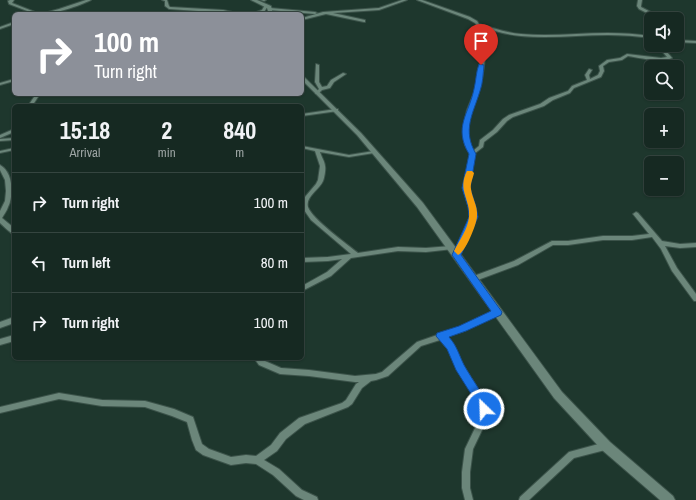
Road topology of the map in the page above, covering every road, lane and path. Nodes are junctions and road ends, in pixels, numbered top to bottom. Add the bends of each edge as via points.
1 (89, 0) edge
2 (164, 0) edge
3 (253, 0) edge
4 (405, 0) edge
5 (419, 0) edge
6 (640, 0) edge
7 (9, 1) edge
8 (265, 3) edge
9 (33, 12) edge
10 (52, 12) edge
11 (229, 12) edge
12 (260, 12) edge
13 (270, 12) edge
14 (302, 12) edge
15 (648, 12) edge
16 (304, 13) edge
17 (322, 13) junction
18 (304, 18) edge
19 (364, 21) dead end
20 (12, 24) edge
21 (479, 25) junction
22 (0, 28) edge
23 (644, 36) edge
24 (684, 41) edge
25 (696, 42) edge
26 (665, 52) edge
27 (316, 65) dead end
28 (590, 70) dead end
29 (344, 74) dead end
30 (304, 79) edge
31 (12, 81) edge
32 (589, 81) junction
33 (0, 84) edge
34 (319, 91) junction
35 (336, 110) junction
36 (304, 115) edge
37 (12, 131) edge
38 (0, 136) edge
39 (12, 139) edge
40 (0, 140) edge
41 (304, 148) edge
42 (12, 149) edge
43 (317, 151) junction
44 (0, 152) edge
45 (374, 152) junction
46 (334, 153) junction
47 (472, 154) junction
48 (322, 161) junction
49 (0, 167) edge
50 (636, 214) dead end
51 (0, 218) edge
52 (0, 227) edge
53 (10, 227) junction
54 (12, 230) edge
55 (652, 235) junction
56 (660, 243) junction
57 (696, 245) edge
58 (454, 252) junction
59 (357, 255) junction
60 (349, 256) junction
61 (304, 260) edge
62 (473, 279) junction
63 (304, 288) edge
64 (696, 299) edge
65 (497, 312) junction
66 (12, 321) edge
67 (0, 325) edge
68 (441, 336) junction
69 (12, 339) edge
70 (0, 342) edge
71 (260, 360) edge
72 (368, 378) junction
73 (0, 410) edge
74 (606, 446) junction
75 (257, 460) junction
76 (314, 500) edge
77 (469, 500) edge
78 (522, 500) edge
79 (669, 500) edge

1 - 10 street
2 - 11 street via 169,8 199,11 218,9
3 - 8 street
4 - 17 street via 379,9
5 - 21 street via 469,18
6 - 15 street via 640,8
7 - 9 street
8 - 12 street via 263,11
8 - 13 street
8 - 14 street
16 - 17 street
17 - 18 street
17 - 19 street
20 - 22 street
21 - 23 street via 499,32 531,36 624,34
21 - 47 street via 483,51 481,73 465,129 467,145
24 - 25 street
26 - 32 street via 670,58 625,55 601,66 600,76
27 - 34 street
28 - 32 street via 587,75
29 - 34 street via 332,81 329,87
30 - 34 street
31 - 33 street
32 - 47 street via 505,120
34 - 35 street
35 - 36 street
35 - 45 street
37 - 38 street
39 - 40 street
41 - 43 street
42 - 44 street
43 - 46 street
43 - 48 street
45 - 46 street via 354,156
45 - 58 street via 420,205
46 - 48 street
47 - 58 street via 466,188 473,217
48 - 59 street via 320,181 304,207 313,219
49 - 51 street via 4,172 8,193 6,207
50 - 55 street
51 - 53 street via 2,223
52 - 53 street
53 - 54 street
55 - 56 street
55 - 62 street via 552,243 516,263
56 - 57 street
56 - 64 street via 677,274
58 - 59 street via 398,249
58 - 62 street
59 - 60 street
60 - 61 street
60 - 63 street via 329,274
62 - 65 street
65 - 68 street
65 - 74 street via 558,395
66 - 67 street
68 - 72 street via 419,344 385,374
68 - 77 street via 451,346 484,409 480,426 469,449 466,472
69 - 70 street
71 - 72 street via 280,371 355,379
72 - 75 street via 359,386 349,402 338,409 302,421 283,436 274,448
73 - 75 street via 59,396 102,403 130,403 156,407 190,420 199,447 206,452 231,461
74 - 78 street via 572,455
74 - 79 street
75 - 76 street via 299,493

